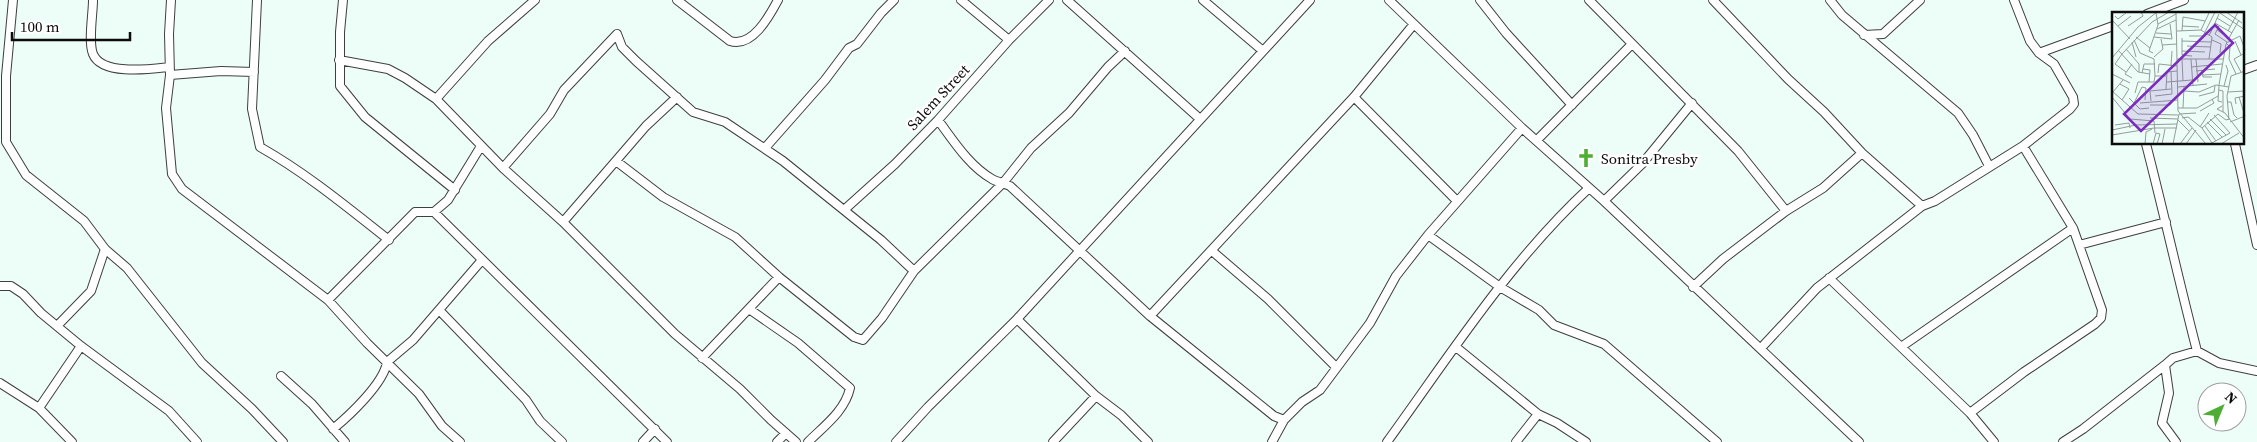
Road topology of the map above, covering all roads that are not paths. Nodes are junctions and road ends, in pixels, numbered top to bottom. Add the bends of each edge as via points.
1 (13, 0) edge
2 (93, 0) edge
3 (171, 0) edge
4 (257, 0) edge
5 (343, 0) edge
6 (535, 0) edge
7 (677, 0) edge
8 (778, 0) edge
9 (894, 0) edge
10 (961, 0) edge
11 (1049, 0) edge
12 (1067, 0) edge
13 (1203, 0) edge
14 (1310, 0) edge
15 (1389, 0) edge
16 (1480, 0) edge
17 (1589, 0) edge
18 (1713, 0) edge
19 (1830, 0) edge
20 (1920, 0) edge
21 (2014, 0) edge
22 (2184, 0) edge
23 (2152, 12) edge
24 (1414, 24) junction
25 (2112, 26) edge
26 (1883, 34) junction
27 (1864, 35) junction
28 (1009, 40) junction
29 (1631, 44) junction
30 (1125, 51) junction
31 (1263, 51) junction
32 (1884, 51) junction
33 (2039, 53) junction
34 (339, 60) junction
35 (2257, 65) edge
36 (2244, 70) edge
37 (170, 71) junction
38 (254, 72) junction
39 (677, 97) junction
40 (1354, 98) junction
41 (436, 99) junction
42 (4, 102) edge
43 (1692, 103) junction
44 (1572, 105) junction
45 (1200, 119) junction
46 (938, 120) junction
47 (1522, 128) junction
48 (1537, 140) junction
49 (2146, 145) edge
50 (2235, 145) edge
51 (481, 146) junction
52 (2023, 146) junction
53 (765, 148) junction
54 (1862, 153) junction
55 (616, 161) junction
56 (1989, 166) junction
57 (503, 168) junction
58 (1003, 183) junction
59 (1589, 188) junction
60 (455, 190) junction
61 (1457, 201) junction
62 (1604, 201) junction
63 (1922, 206) junction
64 (844, 210) junction
65 (1786, 211) junction
66 (434, 212) junction
67 (562, 222) junction
68 (2166, 222) junction
69 (2073, 228) junction
70 (1428, 235) junction
71 (389, 240) junction
72 (2079, 245) junction
73 (2257, 245) edge
74 (105, 249) junction
75 (1212, 251) junction
76 (1080, 252) junction
77 (482, 260) junction
78 (914, 270) junction
79 (779, 277) junction
80 (1829, 278) junction
81 (0, 286) edge
82 (1693, 286) junction
83 (1500, 287) junction
84 (328, 300) junction
85 (440, 310) junction
86 (749, 310) junction
87 (1150, 316) junction
88 (1017, 319) junction
89 (57, 326) junction
90 (81, 346) junction
91 (1456, 347) junction
92 (1901, 347) junction
93 (1761, 348) junction
94 (2197, 351) junction
95 (702, 358) junction
96 (388, 362) junction
97 (2165, 365) junction
98 (1336, 367) junction
99 (2257, 371) edge
100 (280, 376) dead end
101 (0, 383) edge
102 (1096, 396) junction
103 (39, 408) junction
104 (1970, 413) junction
105 (1538, 414) junction
106 (1284, 420) junction
107 (333, 429) junction
108 (655, 429) junction
109 (786, 433) junction
110 (72, 442) edge
111 (197, 442) edge
112 (283, 442) edge
113 (345, 442) edge
114 (460, 442) edge
115 (562, 442) edge
116 (643, 442) edge
117 (667, 442) edge
118 (777, 442) edge
119 (796, 442) edge
120 (808, 442) edge
121 (896, 442) edge
122 (1052, 442) edge
123 (1148, 442) edge
124 (1272, 442) edge
125 (1388, 442) edge
126 (1516, 442) edge
127 (1586, 442) edge
128 (1718, 442) edge
129 (1860, 442) edge
130 (1994, 442) edge
131 (2063, 442) edge
132 (2176, 442) edge

1 - 42 street
2 - 37 street via 92,46 93,55 99,63 122,69
3 - 37 street
4 - 38 street
5 - 34 street
6 - 41 street via 488,41
7 - 8 street via 737,44 750,39
9 - 53 street
10 - 28 street
11 - 28 street, Salem Street
12 - 30 street
13 - 31 street
14 - 31 street
15 - 24 street
16 - 44 street
17 - 29 street
18 - 54 street
19 - 27 street
20 - 26 street
21 - 33 street via 2030,41
22 - 23 street
24 - 40 street
24 - 47 street
25 - 33 street
26 - 27 street
26 - 32 street
27 - 32 street
28 - 46 street, Salem Street
29 - 43 street
29 - 44 street
30 - 45 street
30 - 58 street via 1069,113 1031,148
31 - 45 street
32 - 56 street via 1958,113
33 - 52 street via 2054,64 2074,104
34 - 41 street via 388,69
34 - 60 street via 340,86 364,117
35 - 36 street
37 - 38 street
37 - 84 street via 166,108 172,174 177,182
38 - 71 street via 252,109 260,147 326,190
39 - 53 street via 693,112 725,122
39 - 55 street
39 - 57 street via 622,47 617,34 564,90 550,114
40 - 61 street
40 - 75 street
41 - 51 street
42 - 74 street via 6,142 26,174 84,220
43 - 62 street via 1642,164
43 - 65 street via 1738,151
44 - 48 street
45 - 76 street
46 - 58 street via 967,156 992,180
46 - 64 street, Salem Street
47 - 48 street
47 - 61 street
48 - 59 street
49 - 68 street
50 - 73 street
51 - 57 street
51 - 60 street
52 - 56 street
52 - 69 street
53 - 64 street
54 - 63 street
54 - 65 street via 1823,188
55 - 67 street
55 - 79 street via 663,197 735,237
56 - 63 street
57 - 67 street
58 - 76 street via 1025,198
58 - 78 street
59 - 62 street
59 - 83 street via 1543,234
60 - 66 street
61 - 70 street
62 - 82 street
63 - 80 street
64 - 78 street
65 - 82 street
66 - 71 street via 414,212
66 - 77 street
67 - 95 street
68 - 72 street
68 - 94 street
69 - 72 street
69 - 92 street
70 - 83 street
70 - 98 street via 1396,276 1370,323
71 - 84 street
72 - 104 street via 2100,301 2100,318
74 - 89 street via 91,291
74 - 112 street via 127,268 202,363
75 - 87 street
75 - 98 street via 1268,299
76 - 87 street
76 - 88 street
77 - 85 street
77 - 108 street
78 - 79 street via 868,336 859,340
79 - 86 street
80 - 92 street
80 - 93 street
81 - 89 street via 11,286 23,294
82 - 93 street
83 - 91 street
83 - 128 street via 1539,310 1554,325 1604,344
84 - 96 street
85 - 96 street
85 - 115 street
86 - 95 street
86 - 120 street via 798,343 850,388 838,413
87 - 106 street via 1274,416
88 - 102 street
88 - 121 street
89 - 90 street
90 - 103 street
90 - 111 street via 169,411
91 - 105 street
91 - 125 street
92 - 104 street
93 - 129 street
94 - 97 street via 2173,358
94 - 99 street via 2219,363
95 - 109 street
96 - 107 street via 363,402
96 - 114 street via 419,394 442,426
97 - 131 street
97 - 132 street via 2168,393 2162,423
98 - 106 street via 1320,390
100 - 107 street via 312,404
101 - 103 street
102 - 122 street
102 - 123 street
103 - 110 street
104 - 130 street
105 - 126 street
105 - 127 street
106 - 124 street
107 - 113 street
108 - 116 street
108 - 117 street
109 - 118 street
109 - 119 street

